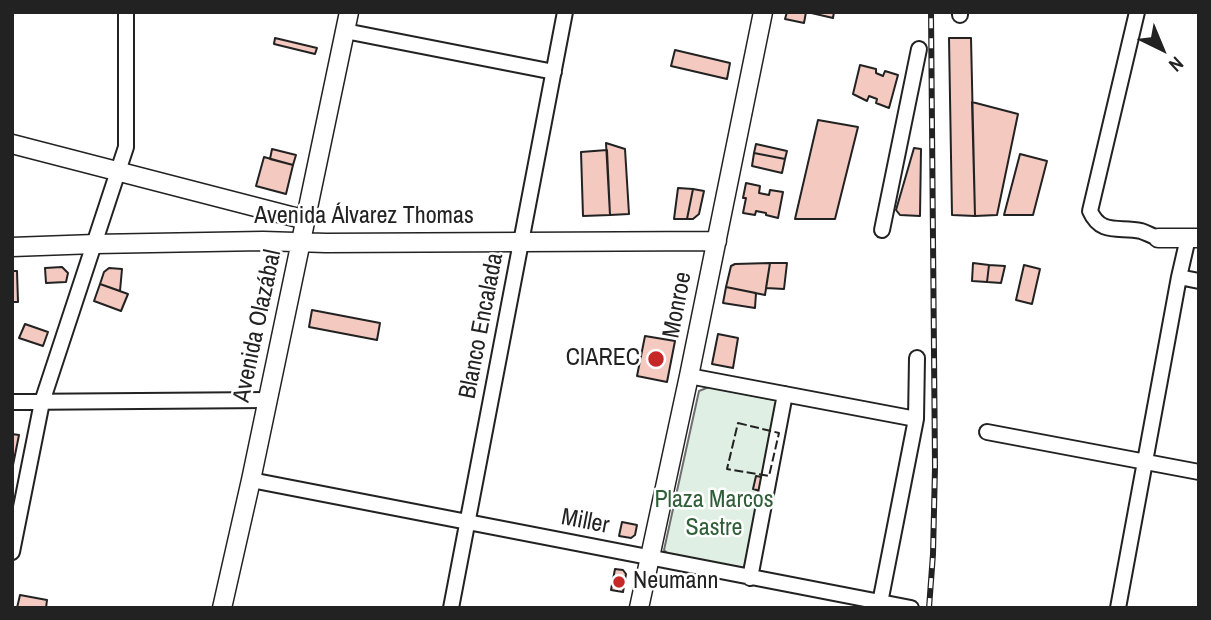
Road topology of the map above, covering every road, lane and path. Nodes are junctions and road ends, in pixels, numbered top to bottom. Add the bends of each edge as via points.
1 (126, 12) edge
2 (349, 12) edge
3 (565, 12) edge
4 (763, 12) edge
5 (1137, 12) edge
6 (345, 31) junction
7 (919, 49) dead end
8 (554, 72) junction
9 (12, 144) edge
10 (118, 172) junction
11 (306, 220) junction
12 (882, 230) dead end
13 (1158, 238) joint
14 (1194, 238) edge
15 (717, 241) junction
16 (521, 242) junction
17 (301, 243) junction
18 (95, 244) junction
19 (12, 247) edge
20 (1179, 277) junction
21 (1199, 281) edge
22 (917, 358) dead end
23 (689, 376) junction
24 (785, 394) junction
25 (268, 400) junction
26 (12, 402) edge
27 (41, 402) junction
28 (916, 419) junction
29 (987, 432) dead end
30 (1145, 462) junction
31 (1199, 472) edge
32 (251, 480) junction
33 (467, 522) junction
34 (12, 552) edge
35 (649, 558) junction
36 (750, 578) junction
37 (879, 605) edge
38 (222, 608) edge
39 (452, 608) edge
40 (639, 608) edge
41 (911, 608) edge
42 (1118, 608) edge

1 - 10 street via 126,147
2 - 6 main road, Avenida Olazábal
3 - 8 street, Blanco Encalada
4 - 15 main road, Monroe
5 - 13 street via 1090,211 1093,219 1107,228
6 - 8 street
6 - 11 main road, Avenida Olazábal
7 - 12 street
8 - 16 street, Blanco Encalada
9 - 10 main road
10 - 11 main road
10 - 18 street
11 - 17 main road, Avenida Olazábal
13 - 14 main road
14 - 20 street
15 - 16 main road, Avenida Álvarez Thomas
15 - 23 main road, Monroe
16 - 17 main road, Avenida Álvarez Thomas
16 - 33 street, Blanco Encalada
17 - 18 main road, Avenida Álvarez Thomas
17 - 25 main road, Avenida Olazábal
18 - 19 main road, Avenida Álvarez Thomas
18 - 27 street
20 - 21 street
20 - 30 street
22 - 28 street
23 - 24 street
23 - 35 main road, Monroe
24 - 28 street
24 - 36 street
25 - 27 street
25 - 32 main road, Avenida Olazábal
26 - 27 street
27 - 34 street
28 - 37 street
29 - 30 street
30 - 31 street
30 - 42 street
32 - 33 street, Miller
32 - 38 main road, Avenida Olazábal
33 - 35 street, Miller
33 - 39 street, Blanco Encalada
35 - 36 street, Miller
35 - 40 main road, Monroe
36 - 37 street, Miller
37 - 41 street, Miller

